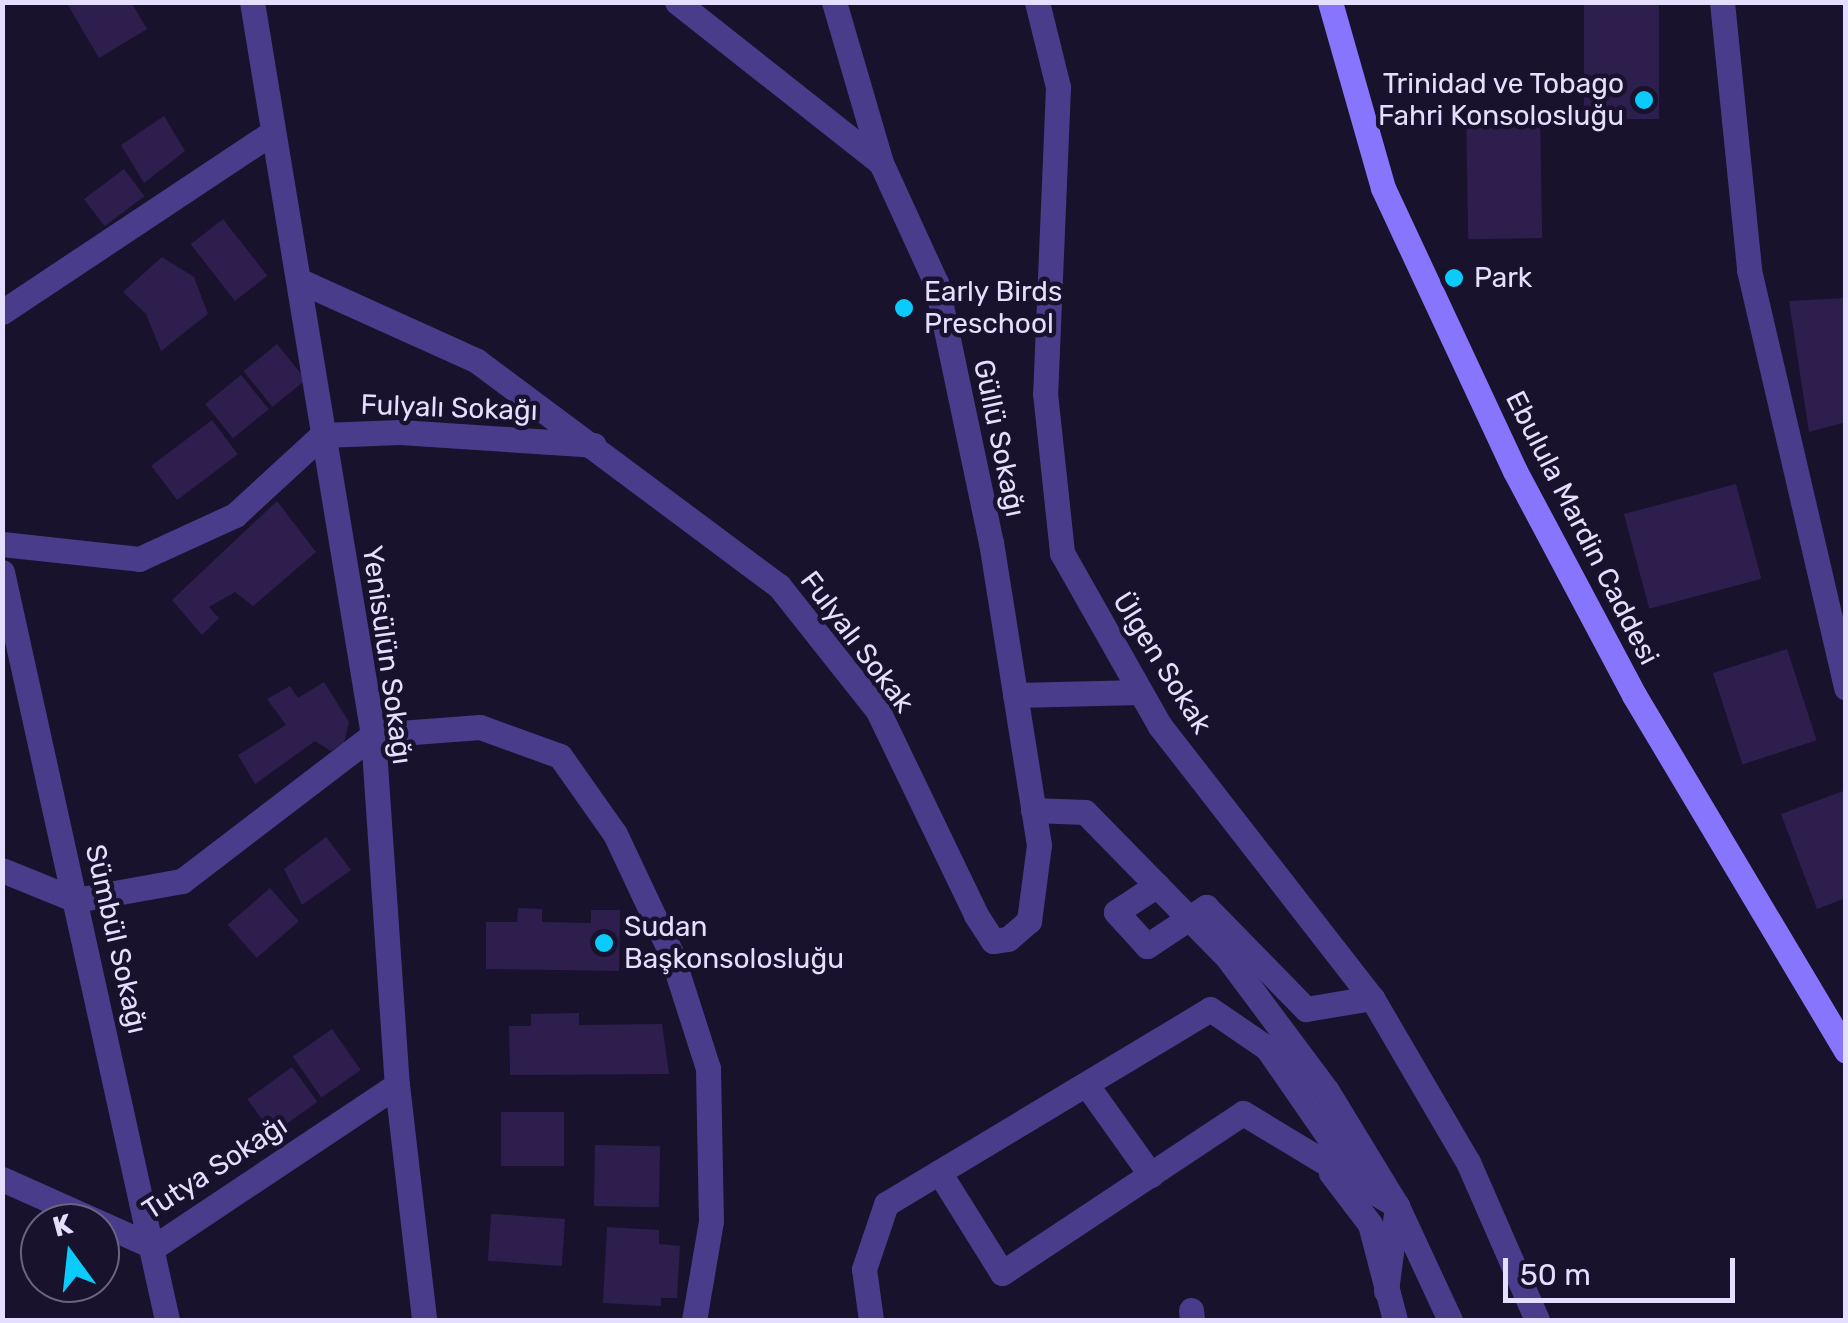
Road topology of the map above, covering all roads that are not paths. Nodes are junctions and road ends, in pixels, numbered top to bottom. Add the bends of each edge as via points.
1 (252, 2) edge
2 (678, 2) edge
3 (834, 2) edge
4 (1038, 2) edge
5 (1330, 2) edge
6 (1722, 2) edge
7 (274, 132) junction
8 (881, 162) junction
9 (298, 280) junction
10 (2, 312) edge
11 (322, 435) junction
12 (594, 445) junction
13 (2, 544) edge
14 (2, 572) edge
15 (1846, 688) edge
16 (1140, 692) junction
17 (1015, 695) junction
18 (373, 736) junction
19 (1033, 810) junction
20 (1039, 845) joint
21 (2, 870) edge
22 (1157, 885) junction
23 (76, 900) junction
24 (1190, 919) junction
25 (1372, 998) junction
26 (1846, 1051) edge
27 (1086, 1084) junction
28 (397, 1085) junction
29 (1322, 1161) junction
30 (939, 1172) junction
31 (1151, 1174) junction
32 (2, 1179) edge
33 (1361, 1184) junction
34 (1397, 1206) junction
35 (154, 1246) junction
36 (1386, 1291) junction
37 (168, 1320) edge
38 (424, 1320) edge
39 (694, 1320) edge
40 (871, 1320) edge
41 (1395, 1320) edge
42 (1450, 1320) edge
43 (1537, 1320) edge

1 - 7 street, Yenisülün Sokağı
2 - 8 street, Güllü Sokağı
3 - 8 street
4 - 16 street, Ülgen Sokak via 1058,87 1045,394 1062,553
5 - 26 street, Ebulula Mardin Caddesi via 1383,188 1514,471 1634,696
6 - 15 street via 1748,270
7 - 9 street, Yenisülün Sokağı
7 - 10 street
8 - 17 street, Güllü Sokağı via 936,283
9 - 11 street, Yenisülün Sokağı
9 - 12 street, Fulyalı Sokağı via 477,361
11 - 12 street, Fulyalı Sokağı via 400,432
11 - 13 street, Fulyalı Sokağı via 236,515 139,559
11 - 18 street, Yenisülün Sokağı
12 - 20 street, Fulyalı Sokak via 780,586 878,711 993,941 1008,939 1028,921
14 - 23 street, Sümbül Sokağı
16 - 17 street
16 - 25 street, Ülgen Sokak
17 - 19 street, Güllü Sokağı
18 - 23 street via 182,880
18 - 28 street, Yenisülün Sokağı
18 - 39 street via 480,727 560,756 615,834 671,953 708,1068 711,1221
19 - 20 street, Güllü Sokağı
19 - 22 street via 1085,812
21 - 23 street
22 - 24 street
22 - 24 street via 1116,912 1148,946
23 - 35 street, Sümbül Sokağı
24 - 25 street via 1206,907 1306,1009
24 - 34 street via 1228,958 1327,1091
25 - 43 street, Ülgen Sokak via 1468,1162
27 - 30 street
27 - 31 street
27 - 33 street via 1210,1010 1267,1048
28 - 35 street, Tutya Sokağı
28 - 38 street, Yenisülün Sokağı
29 - 31 street via 1243,1114
29 - 33 street
29 - 36 street via 1370,1224
30 - 31 street via 1002,1272
30 - 40 street via 886,1204 864,1269
32 - 35 street, Tutya Sokağı
33 - 34 street
34 - 36 street
34 - 42 street
35 - 37 street, Sümbül Sokağı
36 - 41 street

